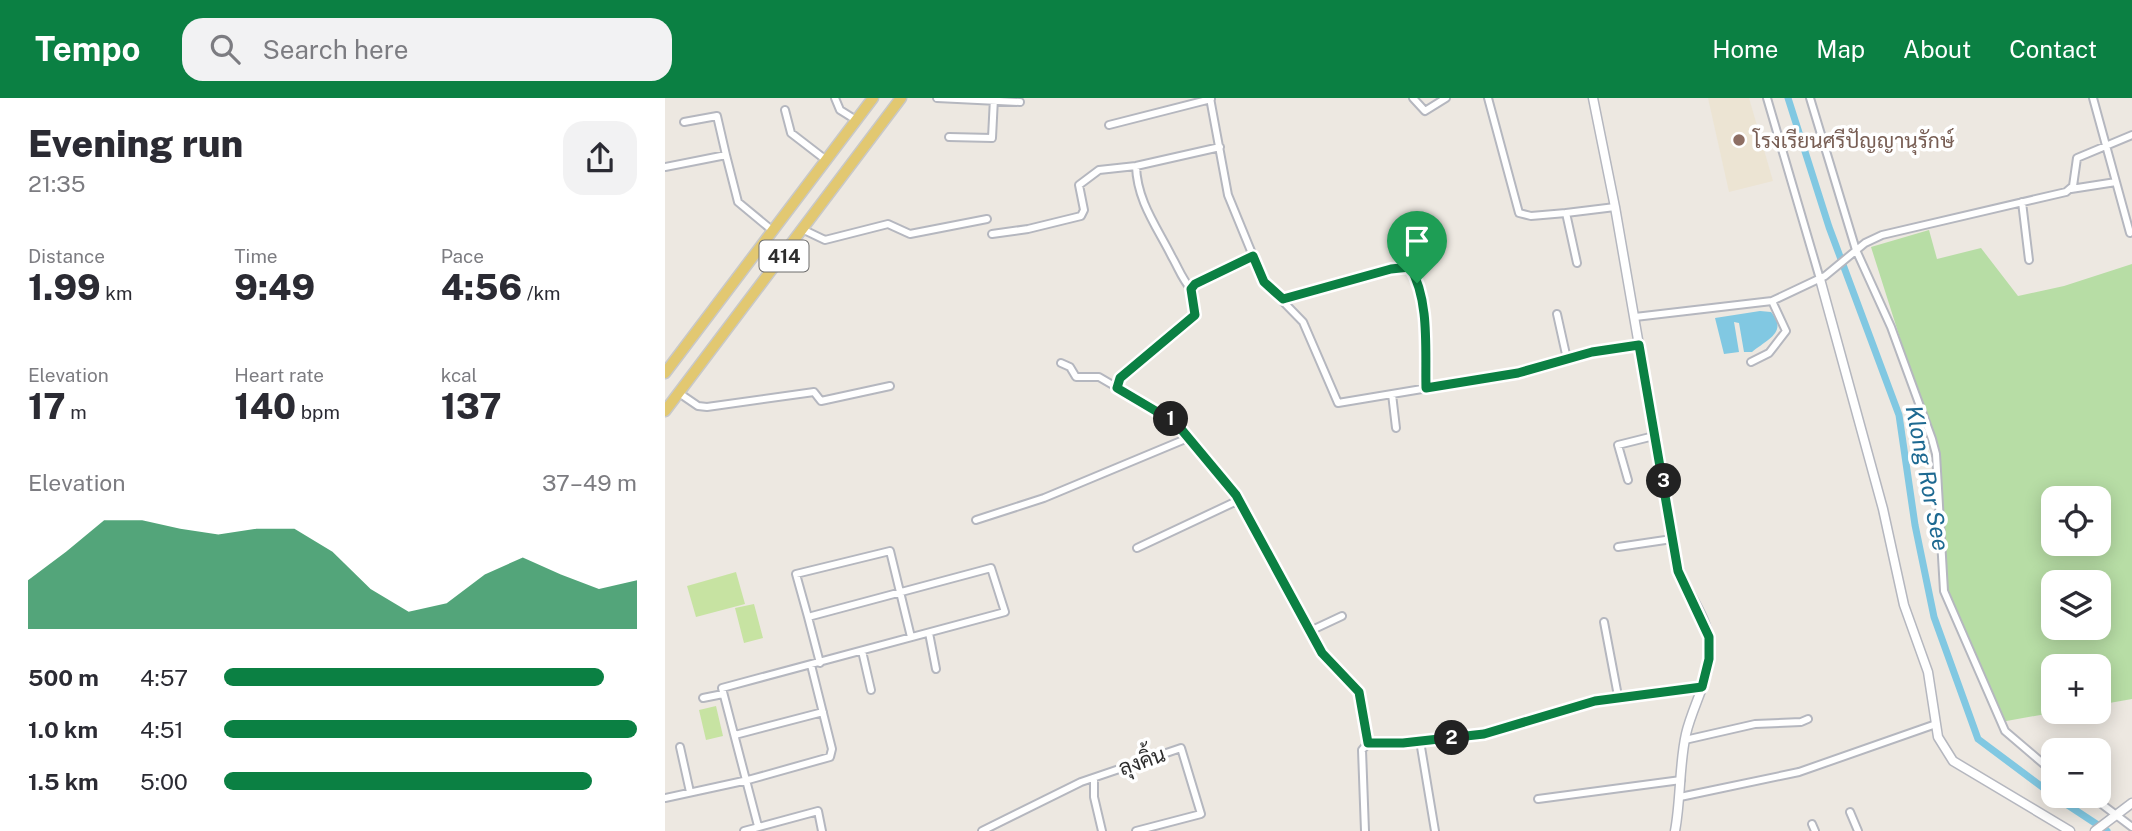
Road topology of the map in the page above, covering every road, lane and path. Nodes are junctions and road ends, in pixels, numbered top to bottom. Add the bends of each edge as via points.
1 (835, 98) edge
2 (873, 98) edge
3 (901, 98) edge
4 (937, 98) edge
5 (1413, 98) edge
6 (1447, 98) edge
7 (1487, 98) edge
8 (1593, 98) edge
9 (1767, 98) edge
10 (1809, 98) edge
11 (2093, 98) edge
12 (1211, 99) edge
13 (994, 100) edge
14 (1020, 102) dead end
15 (785, 110) dead end
16 (856, 120) junction
17 (684, 122) dead end
18 (1109, 125) dead end
19 (2132, 135) edge
20 (949, 137) dead end
21 (2105, 145) junction
22 (1220, 147) junction
23 (726, 155) junction
24 (826, 160) junction
25 (1136, 166) junction
26 (665, 167) edge
27 (2116, 182) junction
28 (2071, 189) junction
29 (2022, 202) junction
30 (1615, 207) junction
31 (1566, 213) junction
32 (987, 219) dead end
33 (804, 230) junction
34 (773, 232) junction
35 (2130, 233) edge
36 (992, 234) dead end
37 (1854, 252) junction
38 (1253, 256) junction
39 (2029, 260) dead end
40 (1577, 263) dead end
41 (1823, 278) junction
42 (1191, 289) junction
43 (1283, 299) junction
44 (1772, 301) junction
45 (1557, 314) dead end
46 (1635, 317) junction
47 (1639, 345) junction
48 (1567, 359) junction
49 (1751, 362) dead end
50 (1061, 363) dead end
51 (665, 373) edge
52 (890, 386) dead end
53 (1117, 388) junction
54 (1426, 388) junction
55 (679, 393) junction
56 (1392, 394) junction
57 (665, 411) edge
58 (1396, 428) dead end
59 (1654, 436) junction
60 (1188, 438) junction
61 (1628, 480) dead end
62 (1239, 500) junction
63 (976, 520) dead end
64 (1672, 539) junction
65 (1618, 547) dead end
66 (1137, 548) dead end
67 (900, 592) junction
68 (1342, 616) dead end
69 (808, 617) junction
70 (1604, 622) dead end
71 (1310, 631) junction
72 (929, 633) junction
73 (911, 637) junction
74 (862, 651) junction
75 (820, 663) junction
76 (811, 665) junction
77 (936, 669) dead end
78 (1702, 687) junction
79 (871, 690) dead end
80 (723, 694) junction
81 (1618, 696) junction
82 (703, 698) dead end
83 (823, 712) junction
84 (1808, 719) dead end
85 (1935, 724) junction
86 (735, 735) junction
87 (1685, 740) junction
88 (1420, 741) junction
89 (1368, 743) junction
90 (680, 747) dead end
91 (2041, 762) edge
92 (1094, 778) junction
93 (748, 780) junction
94 (1681, 780) junction
95 (690, 792) junction
96 (1680, 797) junction
97 (665, 798) edge
98 (1538, 799) dead end
99 (2132, 803) edge
100 (2107, 808) edge
101 (1850, 812) dead end
102 (2115, 814) junction
103 (758, 825) junction
104 (771, 827) edge
105 (2132, 827) edge
106 (744, 831) edge
107 (822, 831) edge
108 (982, 831) edge
109 (1101, 831) edge
110 (1136, 831) edge
111 (1365, 831) edge
112 (1435, 831) edge
113 (1675, 831) edge
114 (1858, 831) edge
115 (2070, 831) edge
116 (2095, 831) edge

1 - 16 street via 838,108
2 - 16 main road, 414
3 - 33 main road, 414
4 - 13 street
5 - 6 street via 1425,111
7 - 31 street via 1519,213
8 - 30 street
9 - 41 street
10 - 37 street
11 - 21 street
12 - 18 street
12 - 22 street
13 - 14 street
13 - 20 street via 992,138
15 - 24 street via 792,135
16 - 24 main road, 414
17 - 23 street via 717,116
19 - 21 street
21 - 27 street
21 - 28 street via 2077,158
22 - 25 street
22 - 38 street via 1228,195
23 - 26 street
23 - 34 street via 738,202
24 - 34 main road, 414
25 - 36 street via 1099,170 1082,182 1081,216
25 - 42 street via 1151,219
27 - 28 street
27 - 35 street
28 - 29 street
29 - 37 street via 1882,235
29 - 39 street
30 - 31 street
30 - 46 street
31 - 40 street
32 - 33 street via 910,234 888,224 825,240
33 - 55 main road, 414
34 - 51 main road, 414
37 - 41 street
37 - 91 street via 1891,327 1936,454 1944,591 2005,731
38 - 42 street
38 - 43 street via 1264,282
41 - 44 street
41 - 85 street via 1904,605 1928,672
42 - 53 street via 1195,315 1120,378
43 - 54 street via 1410,267 1425,322
43 - 56 street via 1303,322 1338,403
44 - 46 street
44 - 49 street via 1786,331 1769,353
45 - 48 street
46 - 47 street
47 - 48 street
47 - 59 street
48 - 54 street via 1518,373
50 - 53 street via 1076,377 1096,376
52 - 55 street via 821,401 814,392 708,407
53 - 60 street via 1166,416
54 - 56 street
55 - 57 main road, 414
56 - 58 street
59 - 61 street via 1618,445
59 - 64 street
60 - 62 street
60 - 63 street via 1044,498
62 - 66 street
62 - 71 street
64 - 65 street
64 - 78 street via 1682,582 1709,637
67 - 69 street
67 - 69 street via 890,551 796,574
67 - 72 street via 991,569 1005,612
67 - 73 street
68 - 71 street
69 - 75 street
70 - 81 street
71 - 89 street via 1322,653 1359,692
72 - 73 street
72 - 77 street
73 - 74 street
74 - 75 street
74 - 79 street
75 - 76 street
76 - 80 street via 722,688
76 - 83 street
78 - 81 street
78 - 87 street
80 - 82 street
80 - 86 street
81 - 88 street via 1559,710 1505,730
83 - 86 street
83 - 93 street via 830,757
84 - 87 street via 1755,724
85 - 96 street via 1799,772
85 - 115 street via 1941,746 1953,761
86 - 93 street
87 - 94 street
88 - 89 street
88 - 112 street
89 - 111 street via 1363,750
90 - 95 street
92 - 108 street, ลุงคิ้น
92 - 109 street, ลุงคิ้น
92 - 110 street, ลุงคิ้น via 1181,748 1201,814
93 - 95 street
93 - 103 street
94 - 96 street
94 - 98 street
95 - 97 street
96 - 113 street
99 - 102 street
100 - 102 street
101 - 114 street
102 - 105 street
102 - 116 street
103 - 104 street
103 - 106 street
104 - 107 street via 818,811

